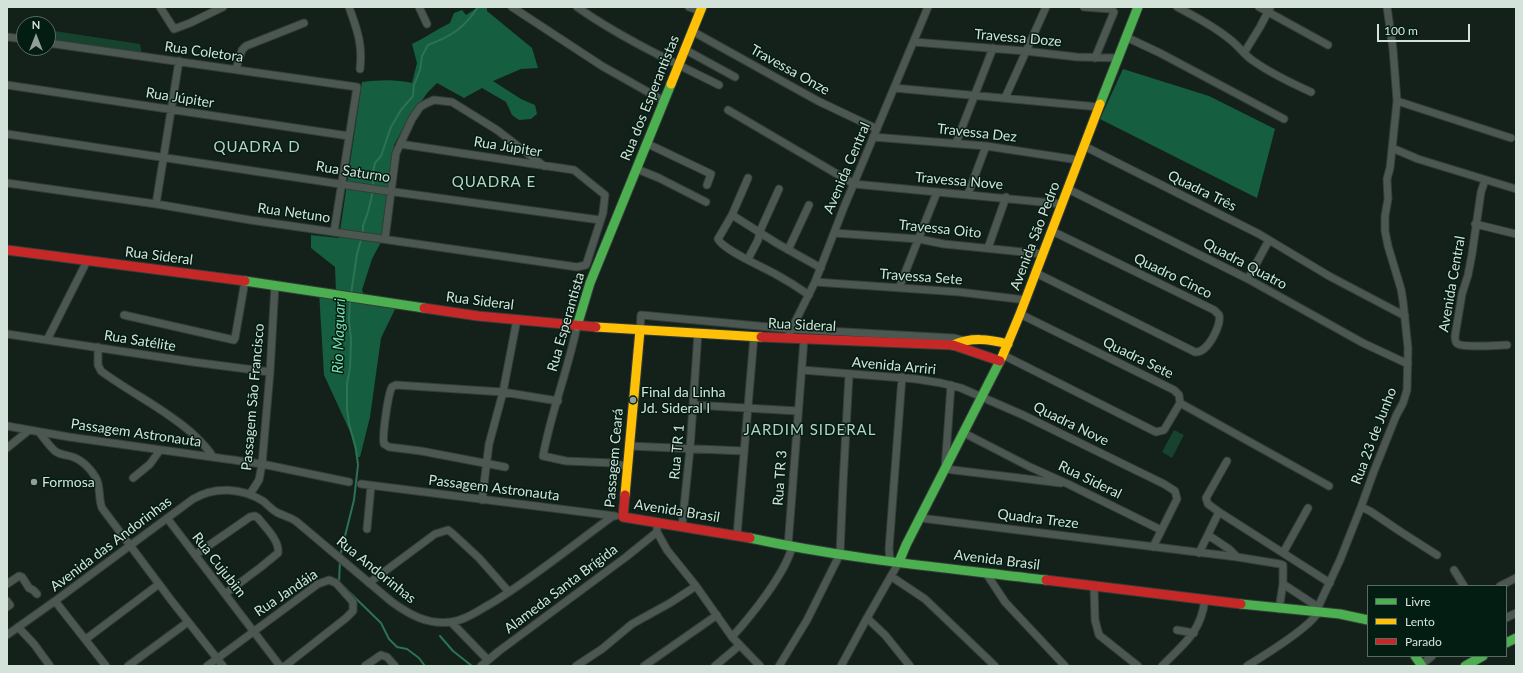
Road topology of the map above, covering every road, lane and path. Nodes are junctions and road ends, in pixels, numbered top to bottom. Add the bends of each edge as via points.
1 (160, 7) edge
2 (223, 7) edge
3 (349, 7) edge
4 (419, 7) edge
5 (512, 7) edge
6 (577, 7) edge
7 (689, 7) edge
8 (928, 7) edge
9 (1046, 7) edge
10 (1084, 7) edge
11 (1094, 7) edge
12 (1138, 7) edge
13 (1177, 7) edge
14 (1259, 7) edge
15 (1387, 7) edge
16 (701, 9) edge
17 (1270, 9) edge
18 (304, 23) dead end
19 (427, 24) dead end
20 (692, 31) junction
21 (1126, 37) junction
22 (914, 42) junction
23 (56, 44) edge
24 (1328, 45) dead end
25 (993, 48) junction
26 (684, 50) junction
27 (1025, 51) junction
28 (1244, 53) junction
29 (1095, 58) junction
30 (1119, 58) junction
31 (179, 62) junction
32 (678, 65) junction
33 (236, 69) junction
34 (360, 69) dead end
35 (735, 77) dead end
36 (7, 85) edge
37 (719, 85) dead end
38 (894, 88) junction
39 (1311, 92) dead end
40 (975, 96) junction
41 (1005, 98) junction
42 (664, 100) junction
43 (1397, 102) junction
44 (1099, 107) junction
45 (171, 110) junction
46 (728, 110) dead end
47 (1284, 119) dead end
48 (877, 129) junction
49 (7, 134) edge
50 (349, 136) junction
51 (873, 137) junction
52 (1511, 138) dead end
53 (956, 143) junction
54 (400, 144) junction
55 (648, 144) junction
56 (986, 146) junction
57 (1084, 146) junction
58 (1392, 148) junction
59 (164, 158) junction
60 (1078, 160) junction
61 (544, 166) junction
62 (637, 169) junction
63 (748, 178) dead end
64 (1485, 180) junction
65 (7, 183) edge
66 (342, 183) junction
67 (854, 184) junction
68 (707, 185) dead end
69 (778, 189) dead end
70 (1068, 189) junction
71 (1516, 189) edge
72 (391, 191) junction
73 (937, 192) junction
74 (968, 194) junction
75 (1006, 197) junction
76 (625, 200) joint
77 (706, 202) dead end
78 (156, 204) junction
79 (1062, 204) junction
80 (809, 205) dead end
81 (732, 215) junction
82 (600, 220) junction
83 (1475, 224) junction
84 (760, 231) junction
85 (1052, 231) junction
86 (334, 232) junction
87 (834, 233) junction
88 (1516, 234) edge
89 (385, 239) junction
90 (919, 239) junction
91 (1269, 240) junction
92 (988, 248) junction
93 (7, 250) edge
94 (788, 250) junction
95 (1043, 254) junction
96 (748, 259) junction
97 (87, 261) junction
98 (821, 268) junction
99 (1036, 273) junction
100 (1248, 279) junction
101 (245, 281) junction
102 (815, 282) junction
103 (275, 285) junction
104 (899, 288) junction
105 (809, 296) junction
106 (1026, 300) junction
107 (1020, 314) junction
108 (124, 315) dead end
109 (1404, 316) junction
110 (517, 319) junction
111 (577, 326) junction
112 (640, 330) junction
113 (698, 333) junction
114 (7, 334) edge
115 (789, 334) junction
116 (754, 336) junction
117 (804, 339) junction
118 (47, 340) junction
119 (962, 340) junction
120 (1008, 344) junction
121 (953, 345) junction
122 (1507, 345) dead end
123 (98, 347) junction
124 (1001, 358) junction
125 (1408, 364) junction
126 (802, 370) junction
127 (270, 372) junction
128 (850, 375) junction
129 (902, 377) junction
130 (951, 385) junction
131 (503, 392) junction
132 (982, 396) junction
133 (558, 401) junction
134 (1180, 403) junction
135 (694, 405) junction
136 (749, 408) junction
137 (798, 411) junction
138 (7, 426) edge
139 (28, 430) junction
140 (38, 432) junction
141 (964, 433) junction
142 (629, 446) junction
143 (7, 448) edge
144 (690, 449) junction
145 (160, 450) junction
146 (744, 451) junction
147 (213, 457) junction
148 (1227, 461) dead end
149 (262, 464) junction
150 (486, 464) junction
151 (505, 467) dead end
152 (628, 467) junction
153 (945, 469) junction
154 (133, 478) dead end
155 (349, 482) dead end
156 (362, 484) dead end
157 (1068, 484) junction
158 (371, 486) junction
159 (1329, 486) dead end
160 (236, 491) joint
161 (250, 494) junction
162 (482, 500) junction
163 (1362, 507) junction
164 (1308, 508) dead end
165 (1219, 512) junction
166 (614, 516) junction
167 (623, 517) junction
168 (167, 518) junction
169 (920, 518) junction
170 (682, 526) junction
171 (657, 527) junction
172 (367, 529) dead end
173 (1161, 530) junction
174 (737, 535) junction
175 (1208, 535) junction
176 (130, 546) junction
177 (790, 546) junction
178 (1153, 547) junction
179 (1199, 553) junction
180 (840, 554) junction
181 (1286, 554) junction
182 (195, 555) junction
183 (1437, 555) dead end
184 (1237, 557) junction
185 (895, 562) junction
186 (1283, 565) junction
187 (1454, 570) dead end
188 (986, 574) junction
189 (892, 577) junction
190 (1516, 578) edge
191 (369, 583) junction
192 (1330, 583) junction
193 (7, 584) edge
194 (159, 584) junction
195 (1283, 584) junction
196 (1463, 585) edge
197 (1502, 585) edge
198 (696, 586) junction
199 (1094, 586) junction
200 (509, 592) junction
201 (37, 594) dead end
202 (224, 594) junction
203 (1205, 600) junction
204 (7, 601) edge
205 (55, 601) junction
206 (7, 607) edge
207 (1279, 609) junction
208 (1318, 609) junction
209 (1516, 612) edge
210 (717, 615) junction
211 (1507, 617) edge
212 (867, 618) junction
213 (1367, 620) edge
214 (188, 622) junction
215 (452, 622) junction
216 (18, 627) junction
217 (1177, 630) dead end
218 (253, 631) junction
219 (1194, 633) junction
220 (7, 635) edge
221 (732, 637) junction
222 (1516, 638) edge
223 (86, 639) junction
224 (1507, 643) edge
225 (740, 645) junction
226 (485, 657) dead end
227 (1416, 657) edge
228 (1431, 657) edge
229 (1481, 657) edge
230 (217, 658) junction
231 (366, 665) edge
232 (844, 665) edge
233 (49, 666) edge
234 (106, 666) edge
235 (128, 666) edge
236 (207, 666) edge
237 (223, 666) edge
238 (280, 666) edge
239 (285, 666) edge
240 (395, 666) edge
241 (481, 666) edge
242 (576, 666) edge
243 (644, 666) edge
244 (715, 666) edge
245 (760, 666) edge
246 (779, 666) edge
247 (910, 666) edge
248 (995, 666) edge
249 (1065, 666) edge
250 (1138, 666) edge
251 (1162, 666) edge
252 (1248, 666) edge
253 (1421, 666) edge
254 (1465, 666) edge

1 - 2 street via 174,29
3 - 34 street via 359,34 362,54
4 - 19 street
5 - 42 street via 602,66
6 - 32 street via 625,37
7 - 16 street
8 - 22 street, Avenida Central
9 - 27 street
10 - 11 street
11 - 29 street via 1111,9 1114,12
12 - 21 main road, Avenida São Pedro
13 - 28 street via 1224,35
14 - 17 street
15 - 43 street, Rua 23 de Junho
16 - 20 main road, Rua dos Esperantistas
17 - 24 street
17 - 28 street
18 - 33 street via 246,46 242,50
20 - 26 main road, Rua dos Esperantistas
20 - 48 street, Travessa Onze via 818,101
21 - 30 main road, Avenida São Pedro
21 - 47 street
22 - 25 street, Travessa Doze
22 - 38 street, Avenida Central
23 - 31 street, Rua Coletora
25 - 27 street, Travessa Doze
25 - 40 street
26 - 32 main road, Rua dos Esperantistas
26 - 35 street
27 - 29 street, Travessa Doze
27 - 41 street
28 - 39 street
29 - 30 street, Travessa Doze
30 - 44 main road, Avenida São Pedro
31 - 33 street, Rua Coletora
31 - 45 street
32 - 37 street
32 - 42 main road, Rua dos Esperantistas
33 - 50 street, Rua Coletora via 357,86
36 - 45 street, Rua Júpiter
38 - 40 street
38 - 48 street, Avenida Central
40 - 41 street
40 - 53 street
41 - 44 street
42 - 55 main road, Rua dos Esperantistas
43 - 52 street
43 - 58 street, Rua 23 de Junho
44 - 57 main road, Avenida São Pedro
45 - 50 street, Rua Júpiter
45 - 59 street
46 - 67 street
48 - 51 street, Avenida Central
49 - 59 street, Rua Saturno
50 - 66 street
51 - 53 street, Travessa Dez
51 - 67 street, Avenida Central
53 - 56 street, Travessa Dez
54 - 61 street, Rua Júpiter
54 - 61 street via 420,107 434,100 452,102 497,130
54 - 72 street
55 - 62 main road, Rua dos Esperantistas
55 - 68 street via 711,174
56 - 60 street, Travessa Dez
56 - 74 street
57 - 60 main road, Avenida São Pedro
57 - 91 street, Quadra Três
58 - 64 street
58 - 109 street, Rua 23 de Junho via 1387,179 1385,231 1401,289
59 - 66 street, Rua Saturno
59 - 78 street
60 - 70 main road, Avenida São Pedro
61 - 82 street, Rua Júpiter via 574,170 605,195
62 - 76 main road, Rua dos Esperantistas
62 - 77 street
63 - 81 street
64 - 71 street
64 - 83 street, Avenida Central
65 - 78 street, Rua Netuno
66 - 72 street, Rua Saturno
66 - 86 street
67 - 73 street, Travessa Nove
67 - 87 street, Avenida Central
69 - 84 street
70 - 79 main road, Avenida São Pedro
70 - 100 street, Quadra Quatro
72 - 82 street, Rua Saturno
72 - 89 street
73 - 74 street, Travessa Nove
73 - 90 street
74 - 75 street, Travessa Nove
75 - 79 street, Travessa Nove
75 - 92 street
76 - 111 main road, Rua Esperantista via 590,283
78 - 86 street, Rua Netuno
79 - 85 main road, Avenida São Pedro
80 - 94 street
81 - 84 street
81 - 96 street via 718,239 719,242
82 - 89 street, Rua Netuno via 586,265 577,267
83 - 88 street
83 - 122 street, Avenida Central via 1472,254 1457,323 1456,342 1458,345 1469,346
84 - 94 street
84 - 96 street
85 - 95 main road, Avenida São Pedro
85 - 99 street, Quadro Cinco via 1214,310 1219,315 1219,326 1207,346 1201,352 1196,352
86 - 89 street, Rua Netuno
87 - 90 street, Travessa Oito
87 - 98 street, Avenida Central
90 - 92 street, Travessa Oito
90 - 104 street
91 - 100 street
91 - 109 street, Quadra Três
92 - 95 street, Travessa Oito
93 - 97 main road, Rua Sideral
94 - 98 street
95 - 99 main road, Avenida São Pedro
96 - 105 street via 777,274
97 - 101 main road, Rua Sideral
97 - 118 street
98 - 102 street, Avenida Central
99 - 106 main road, Avenida São Pedro
100 - 125 street, Quadra Quatro
101 - 103 main road, Rua Sideral
101 - 108 street via 234,340
102 - 104 street, Travessa Sete
102 - 105 street, Avenida Central
103 - 110 main road, Rua Sideral via 478,316
103 - 127 street, Passagem São Francisco
104 - 106 street, Travessa Sete
105 - 115 street, Avenida Central
106 - 107 main road, Avenida São Pedro
107 - 120 main road, Avenida São Pedro
107 - 134 street, Quadra Sete via 1174,390 1179,395
109 - 125 street, Rua 23 de Junho
110 - 111 main road, Rua Sideral
110 - 131 street
111 - 112 main road, Rua Sideral
111 - 133 street, Rua Esperantista
112 - 113 main road, Rua Sideral
112 - 115 street via 641,315
112 - 142 main road, Passagem Ceará
113 - 116 main road, Rua Sideral
113 - 135 street, Rua TR 1
114 - 118 street, Rua Satélite
115 - 116 main road, Rua Sideral
115 - 117 main road, Rua Sideral
115 - 119 street
116 - 136 street
117 - 121 main road, Rua Sideral
117 - 126 street, Rua TR 3
118 - 123 street, Rua Satélite
119 - 120 main road via 986,339
119 - 121 main road
120 - 124 main road, Avenida São Pedro
121 - 124 main road, Rua Sideral
123 - 127 street, Rua Satélite
123 - 147 street via 98,365 101,371 181,423
124 - 132 main road, Avenida São Pedro
124 - 134 street via 1156,432 1164,430
125 - 163 street, Rua 23 de Junho via 1406,398 1396,416
126 - 128 street, Avenida Arriri
126 - 137 street, Rua TR 3
127 - 149 street, Passagem São Francisco
128 - 129 street, Avenida Arriri
128 - 180 street
129 - 130 street, Avenida Arriri
129 - 185 street via 889,549
130 - 132 street, Avenida Arriri
130 - 153 street, Avenida São Pedro
131 - 133 street
131 - 150 street
131 - 150 street via 396,385 390,389 384,444
132 - 141 main road, Avenida São Pedro
132 - 173 street, Quadra Nove via 1173,489 1177,496
133 - 152 street, Rua Esperantista via 543,456 566,461
134 - 159 street
135 - 136 street
135 - 144 street, Rua TR 1
136 - 137 street
136 - 146 street
137 - 177 street, Rua TR 3
138 - 139 street, Passagem Astronauta
139 - 140 street, Passagem Astronauta
139 - 143 street
140 - 145 street, Passagem Astronauta
140 - 176 street via 54,450 78,459 94,474 102,508
141 - 153 main road, Avenida São Pedro
141 - 157 street, Rua Sideral
142 - 144 street
142 - 152 main road, Passagem Ceará
144 - 146 street
144 - 170 street, Rua TR 1
145 - 147 street, Passagem Astronauta
145 - 154 street via 150,464
146 - 174 street
147 - 149 street, Passagem Astronauta
148 - 165 street via 1206,498 1208,504
149 - 155 street, Passagem Astronauta
149 - 161 street, Passagem São Francisco via 259,480
150 - 151 street
150 - 162 street
152 - 167 main road, Passagem Ceará
153 - 157 street
153 - 169 main road, Avenida São Pedro
156 - 158 street, Passagem Astronauta
157 - 173 street, Rua Sideral
158 - 162 street, Passagem Astronauta
158 - 172 street
160 - 161 street, Passagem São Francisco
160 - 168 street, Avenida das Andorinhas via 220,490 200,495
161 - 191 street, Rua Andorinhas via 278,513 293,519
162 - 166 street, Passagem Astronauta
163 - 183 street
163 - 192 street, Rua 23 de Junho
164 - 181 street
165 - 175 street
165 - 181 street
166 - 167 street, Passagem Astronauta
166 - 200 street, Rua Andorinhas
167 - 171 main road, Avenida Brasil
168 - 176 street, Avenida das Andorinhas
168 - 182 street, Rua Cujubim
169 - 178 street, Quadra Treze
169 - 185 main road, Avenida São Pedro
170 - 171 main road, Avenida Brasil
170 - 174 main road, Avenida Brasil
171 - 198 street via 667,550
171 - 241 street, Alameda Santa Brígida via 626,557
173 - 178 street
174 - 177 main road, Avenida Brasil
175 - 179 street
175 - 184 street
176 - 194 street
176 - 205 street, Avenida das Andorinhas
177 - 180 main road, Avenida Brasil
177 - 221 street, Rua TR 3 via 788,557 771,587 748,620
178 - 179 street, Quadra Treze
179 - 184 street, Quadra Treze
180 - 185 main road, Avenida Brasil
180 - 246 street via 807,620
181 - 186 street
181 - 192 street
182 - 202 street, Rua Cujubim
182 - 202 street via 246,519 255,516 266,528 278,547 278,553
184 - 186 street, Quadra Treze
185 - 188 main road, Avenida Brasil
185 - 189 street
186 - 195 street
187 - 196 street
188 - 199 main road, Avenida Brasil
188 - 249 street via 1005,602
189 - 212 street
189 - 248 street via 925,599
190 - 197 street
191 - 200 street via 424,542 448,530 479,558
191 - 215 street, Rua Andorinhas via 413,616
192 - 208 street, Rua 23 de Junho
193 - 201 street via 19,576 22,577 29,588
194 - 214 street
194 - 223 street
195 - 207 street
195 - 208 street
198 - 210 street
198 - 242 street via 632,624
199 - 203 main road, Avenida Brasil
199 - 250 street via 1095,620 1099,635
200 - 215 street, Rua Andorinhas via 472,615
202 - 218 street, Rua Cujubim
203 - 207 main road, Avenida Brasil
203 - 219 street
204 - 206 street via 10,605
205 - 216 street, Avenida das Andorinhas
205 - 223 street
207 - 208 main road, Avenida Brasil
208 - 213 main road, Avenida Brasil
208 - 252 street, Rua 23 de Junho via 1313,619
209 - 211 street
210 - 221 street
210 - 243 street
212 - 232 street
212 - 247 street
214 - 230 street
214 - 235 street
215 - 226 street
216 - 220 street, Avenida das Andorinhas
216 - 233 street
217 - 219 street
218 - 230 street, Rua Jandáia
218 - 238 street, Rua Cujubim
218 - 239 street, Rua Jandáia via 318,584 329,580 336,583 350,597 354,608 350,615
219 - 251 street
221 - 225 street
222 - 224 main road
223 - 234 street
225 - 244 street
225 - 245 street
227 - 253 main road
228 - 253 street
229 - 254 main road
230 - 236 street, Rua Jandáia
230 - 237 street
231 - 240 street via 381,655 387,657

